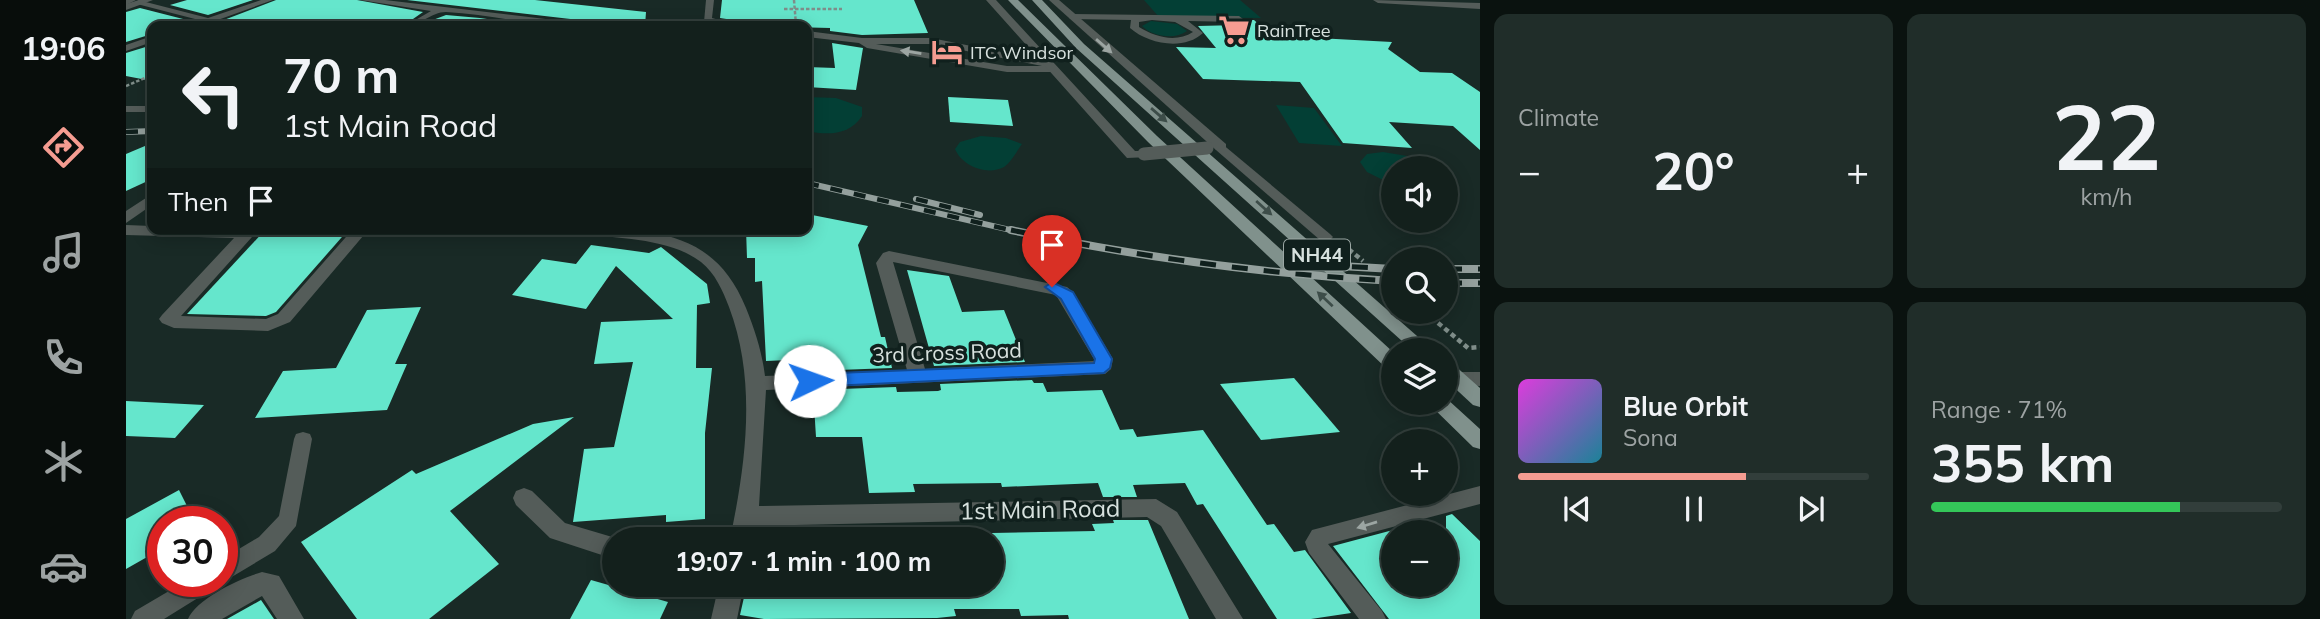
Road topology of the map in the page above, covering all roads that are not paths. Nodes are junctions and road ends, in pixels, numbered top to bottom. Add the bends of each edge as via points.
1 (269, 0) edge
2 (364, 0) edge
3 (710, 0) edge
4 (991, 0) edge
5 (1013, 0) edge
6 (1037, 0) edge
7 (1054, 0) edge
8 (1378, 0) edge
9 (140, 1) edge
10 (126, 4) edge
11 (1480, 6) edge
12 (441, 9) junction
13 (1073, 17) junction
14 (1168, 18) junction
15 (1140, 19) junction
16 (1239, 19) dead end
17 (198, 21) edge
18 (206, 21) edge
19 (418, 21) edge
20 (538, 21) edge
21 (712, 21) edge
22 (126, 34) edge
23 (812, 35) edge
24 (147, 39) edge
25 (147, 40) edge
26 (862, 41) junction
27 (126, 48) edge
28 (1049, 66) junction
29 (127, 99) edge
30 (147, 107) edge
31 (1214, 152) junction
32 (147, 202) edge
33 (126, 218) edge
34 (126, 230) edge
35 (147, 231) edge
36 (246, 235) edge
37 (357, 235) edge
38 (621, 235) edge
39 (1325, 237) dead end
40 (1411, 338) edge
41 (1381, 352) edge
42 (1458, 375) edge
43 (918, 376) junction
44 (1480, 379) edge
45 (1458, 380) edge
46 (756, 383) junction
47 (1480, 400) edge
48 (1451, 415) edge
49 (303, 439) dead end
50 (1480, 441) edge
51 (1480, 495) edge
52 (524, 498) dead end
53 (744, 527) edge
54 (763, 527) edge
55 (602, 544) edge
56 (238, 561) edge
57 (179, 597) edge
58 (729, 597) edge
59 (143, 619) edge
60 (201, 619) edge
61 (291, 619) edge
62 (724, 619) edge
63 (1230, 619) edge
64 (1374, 619) edge

1 - 18 lane
2 - 12 lane
3 - 21 lane via 707,20
4 - 28 street
41 -> 5 main road, NH44 via 1153,140
6 -> 31 main road, NH44 via 1080,46 1184,138
7 - 13 street
8 - 11 street
9 - 10 street
9 - 17 lane via 205,19
12 - 19 lane
12 - 20 lane
13 - 15 lane
13 -> 31 street
14 - 15 lane
14 - 15 lane via 1189,24 1198,33 1179,40 1152,37 1133,28 1133,22
14 - 16 lane
22 - 24 lane
23 - 26 lane
25 - 27 lane
26 - 28 lane via 931,41
28 -> 26 lane via 1007,69
28 - 31 street, bridge via 1132,155
29 - 30 lane
31 - 39 street
31 -> 40 main road, NH44
32 - 33 street
34 - 35 street
36 - 37 street via 168,319 268,325 284,318
38 - 46 street via 666,242 706,258 718,269 733,290
42 - 44 street
43 - 43 street, 3rd Cross Road via 1098,369 1104,359 1061,291 889,256 884,263
43 - 46 street, 3rd Cross Road
45 - 47 main road
46 - 53 street
48 - 50 main road
49 - 56 lane via 289,520 267,544
51 -> 64 lane via 1320,537 1316,542 1320,553
52 - 55 street via 558,531
54 - 63 street, 1st Main Road via 1147,507 1169,519
57 - 59 lane
58 - 62 street
60 - 61 street via 265,583

